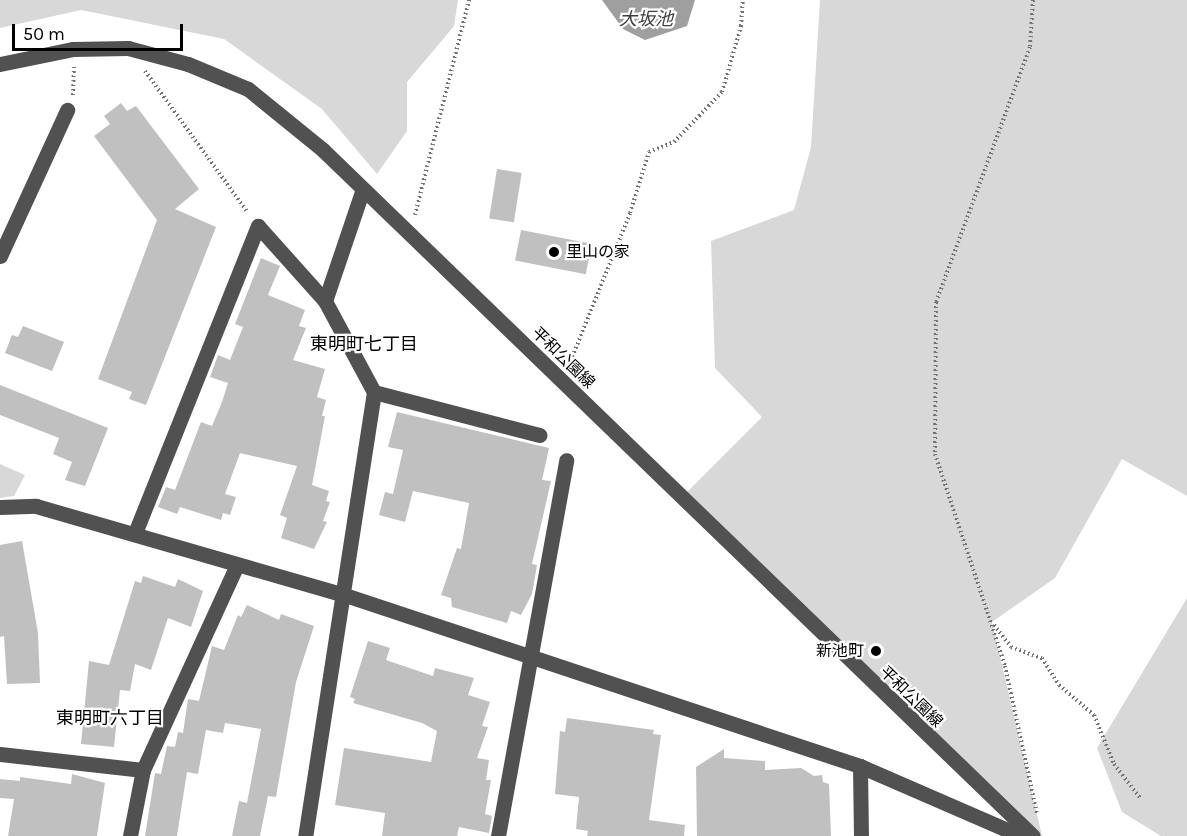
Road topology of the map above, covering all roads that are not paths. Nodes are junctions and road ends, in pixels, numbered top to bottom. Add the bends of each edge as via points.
1 (0, 64) edge
2 (67, 110) road end
3 (363, 189) junction
4 (0, 256) edge
5 (325, 301) junction
6 (374, 392) junction
7 (539, 435) dead end
8 (566, 460) dead end
9 (0, 507) edge
10 (135, 533) junction
11 (237, 565) junction
12 (345, 595) junction
13 (530, 658) junction
14 (0, 754) edge
15 (860, 766) junction
16 (143, 770) junction
17 (1036, 831) edge
18 (130, 836) edge
19 (305, 836) edge
20 (498, 836) edge
21 (861, 836) edge
22 (1021, 836) edge

1 - 3 street, 平和公園線 via 73,49 128,48 188,64 248,89
2 - 4 street
3 - 5 street
3 - 17 street, 平和公園線 via 562,383
5 - 6 street
5 - 10 street via 258,226
6 - 7 street
6 - 12 street
8 - 13 street
9 - 10 street via 36,506
10 - 11 street
11 - 12 street
11 - 16 street
12 - 13 street
12 - 19 street
13 - 15 street
13 - 20 street
14 - 16 street
15 - 21 street
15 - 22 street
16 - 18 street

